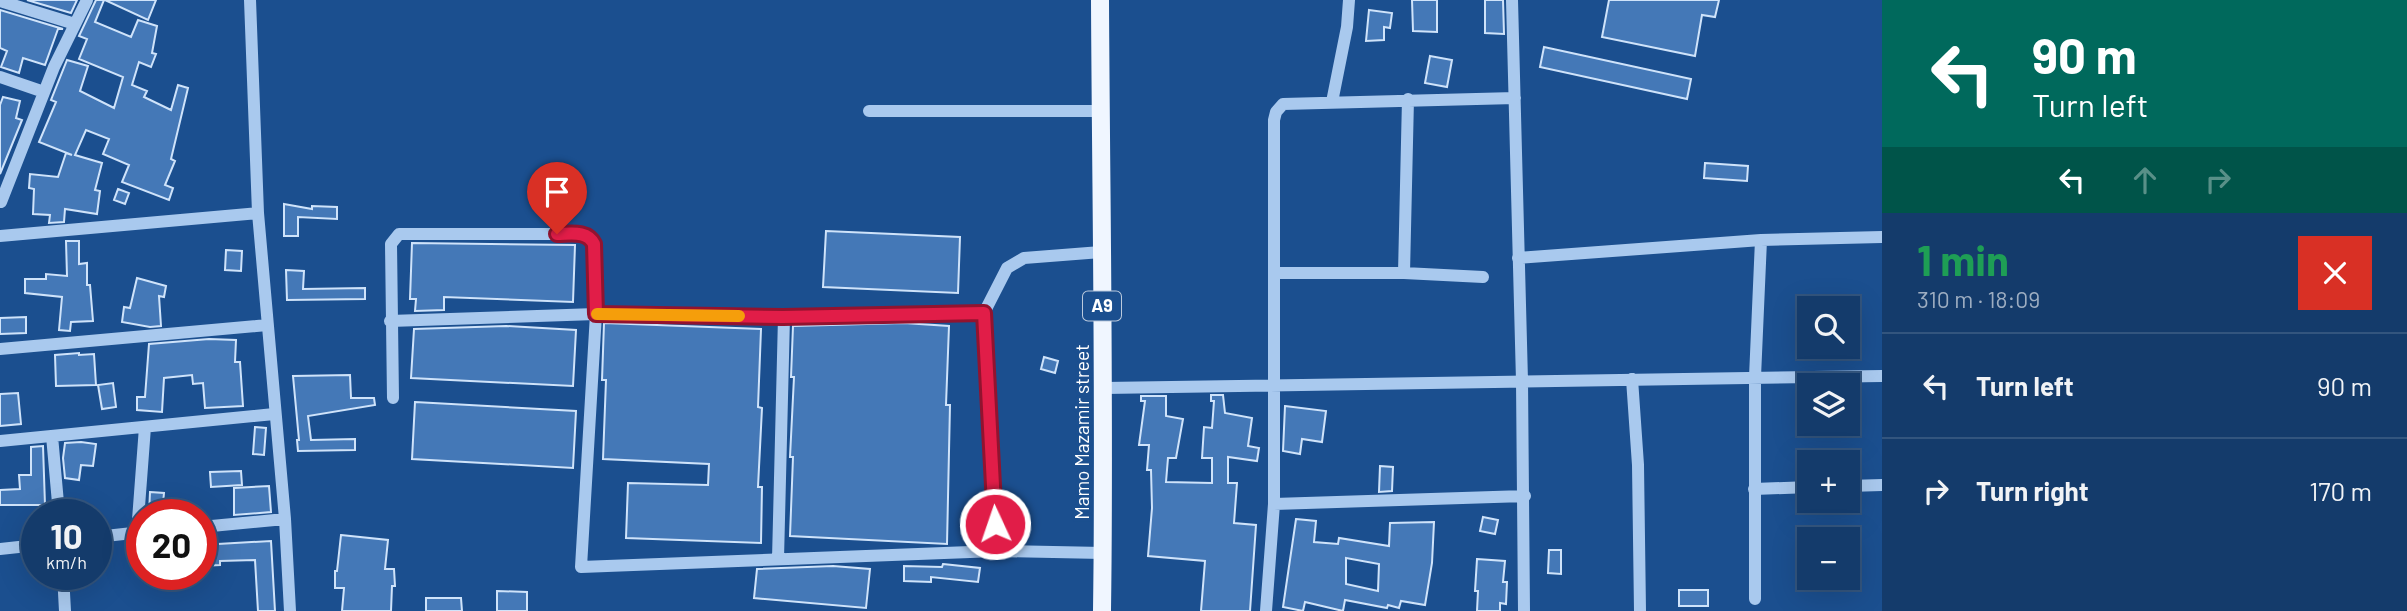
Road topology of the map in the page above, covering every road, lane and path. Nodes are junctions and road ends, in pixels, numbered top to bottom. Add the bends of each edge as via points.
1 (87, 0) edge
2 (250, 0) edge
3 (1100, 0) edge
4 (1349, 0) edge
5 (1512, 0) edge
6 (0, 1) edge
7 (75, 24) junction
8 (0, 77) edge
9 (44, 92) junction
10 (1515, 97) junction
11 (1408, 99) junction
12 (1332, 102) junction
13 (869, 111) dead end
14 (1100, 111) junction
15 (1, 202) edge
16 (258, 213) junction
17 (0, 236) edge
18 (1882, 237) edge
19 (1761, 240) junction
20 (1101, 253) junction
21 (1518, 258) junction
22 (1274, 273) junction
23 (1404, 273) junction
24 (1483, 278) dead end
25 (984, 313) junction
26 (596, 314) junction
27 (783, 317) junction
28 (390, 321) junction
29 (267, 325) junction
30 (0, 349) edge
31 (1882, 376) edge
32 (1755, 377) junction
33 (1632, 379) junction
34 (1522, 381) junction
35 (1274, 385) junction
36 (1104, 388) junction
37 (393, 398) dead end
38 (274, 414) junction
39 (145, 427) junction
40 (52, 436) junction
41 (0, 441) edge
42 (1882, 485) edge
43 (1860, 486) edge
44 (1797, 487) edge
45 (1754, 489) junction
46 (1525, 496) junction
47 (58, 499) edge
48 (141, 499) edge
49 (1273, 504) junction
50 (285, 519) junction
51 (217, 525) edge
52 (21, 547) edge
53 (0, 549) edge
54 (996, 551) junction
55 (1103, 553) junction
56 (778, 559) junction
57 (64, 590) edge
58 (1755, 599) dead end
59 (65, 611) edge
60 (289, 611) edge
61 (1102, 611) edge
62 (1266, 611) edge
63 (1524, 611) edge
64 (1640, 611) edge

1 - 7 street
2 - 16 street
3 - 14 main road, Mamo Mazamir street / A9
4 - 12 street
5 - 10 street
6 - 7 street
7 - 9 street
8 - 9 street
9 - 15 street
10 - 11 street
10 - 21 street
11 - 12 street
11 - 23 street
12 - 22 street via 1283,104 1276,112
13 - 14 street
14 - 20 main road, Mamo Mazamir street / A9
16 - 17 street
16 - 29 street
18 - 19 street
19 - 21 street
19 - 32 street
20 - 25 street via 1024,258 1013,263
20 - 36 main road, Mamo Mazamir street / A9
21 - 34 street
22 - 23 street
22 - 35 street
23 - 24 street
25 - 27 street
25 - 54 street
26 - 27 street
26 - 28 street
26 - 28 street via 594,244 583,234 399,234 391,244
26 - 56 street via 582,567
27 - 56 street
28 - 37 street
29 - 30 street
29 - 38 street
31 - 32 street
32 - 33 street
32 - 45 street
33 - 34 street
33 - 64 street
34 - 35 street
34 - 46 street
35 - 36 street
35 - 49 street
36 - 55 main road, Mamo Mazamir street / A9
38 - 39 street
38 - 50 street
39 - 40 street
39 - 48 street
40 - 41 street
40 - 47 street
42 - 43 street
44 - 45 street
45 - 58 street
46 - 49 street
46 - 63 street
49 - 62 street
50 - 51 street
50 - 60 street
52 - 53 street
54 - 55 street
54 - 56 street
55 - 61 main road, Mamo Mazamir street / A9
57 - 59 street

